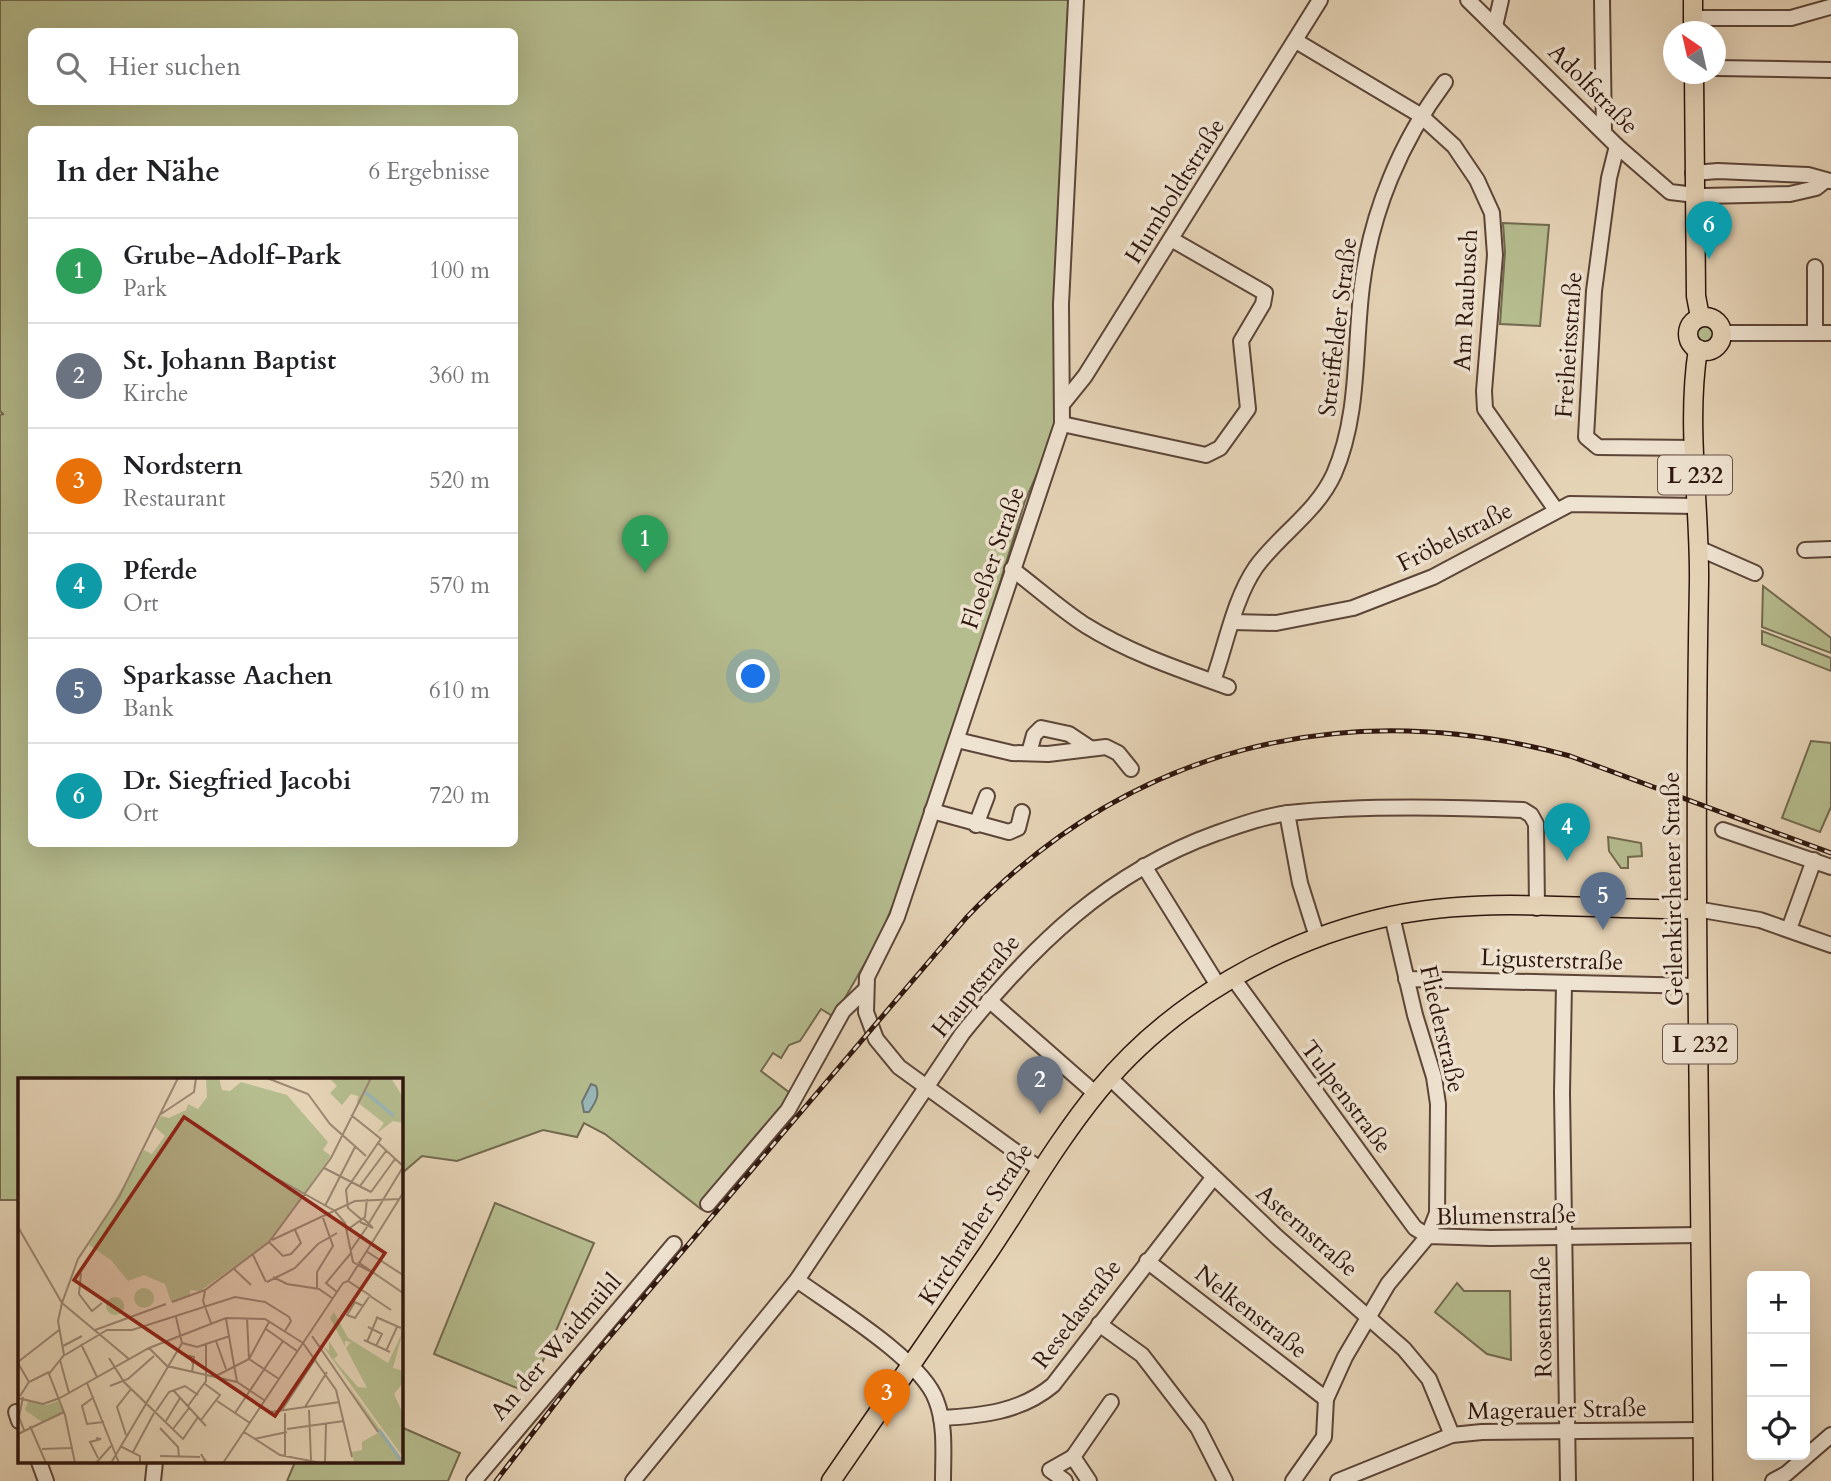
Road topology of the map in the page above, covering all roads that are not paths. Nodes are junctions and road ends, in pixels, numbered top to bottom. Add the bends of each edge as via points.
1 (1076, 0) edge
2 (1320, 0) edge
3 (1468, 0) edge
4 (1501, 0) edge
5 (1602, 0) edge
6 (1830, 7) edge
7 (1693, 16) edge
8 (1495, 26) junction
9 (1296, 41) junction
10 (1726, 68) edge
11 (1831, 69) edge
12 (1445, 82) dead end
13 (1694, 84) edge
14 (1420, 115) junction
15 (1604, 132) junction
16 (1618, 146) junction
17 (1693, 173) junction
18 (1828, 181) edge
19 (1693, 195) junction
20 (1171, 239) junction
21 (1815, 267) dead end
22 (1700, 317) junction
23 (1815, 332) junction
24 (1723, 333) junction
25 (1831, 333) edge
26 (1698, 349) junction
27 (1064, 402) junction
28 (1062, 424) junction
29 (1695, 448) junction
30 (1697, 506) junction
31 (1556, 510) junction
32 (1699, 548) junction
33 (1831, 549) edge
34 (1805, 550) dead end
35 (1012, 569) junction
36 (1755, 573) dead end
37 (1233, 622) junction
38 (1213, 681) junction
39 (1228, 687) dead end
40 (957, 740) junction
41 (1090, 748) junction
42 (1029, 753) junction
43 (1131, 769) dead end
44 (987, 796) dead end
45 (932, 811) junction
46 (1022, 812) dead end
47 (1287, 813) junction
48 (976, 825) junction
49 (1723, 830) dead end
50 (1814, 860) junction
51 (1144, 866) junction
52 (1831, 866) edge
53 (1537, 908) junction
54 (1696, 909) junction
55 (1392, 916) junction
56 (1789, 929) junction
57 (1317, 937) junction
58 (1831, 944) edge
59 (1406, 979) junction
60 (1226, 983) junction
61 (1564, 984) junction
62 (1696, 986) junction
63 (865, 990) junction
64 (989, 1000) junction
65 (1110, 1078) junction
66 (926, 1088) junction
67 (1096, 1094) junction
68 (1041, 1170) junction
69 (1213, 1178) junction
70 (708, 1205) dead end
71 (1700, 1235) junction
72 (1428, 1236) junction
73 (1564, 1238) junction
74 (674, 1244) dead end
75 (1147, 1261) junction
76 (797, 1280) junction
77 (1370, 1317) junction
78 (1099, 1324) junction
79 (912, 1365) junction
80 (1326, 1399) junction
81 (1111, 1402) dead end
82 (941, 1418) junction
83 (1569, 1430) junction
84 (1702, 1430) junction
85 (1831, 1434) edge
86 (1452, 1435) junction
87 (1073, 1457) junction
88 (40, 1464) edge
89 (46, 1481) edge
90 (474, 1481) edge
91 (633, 1481) edge
92 (831, 1481) edge
93 (943, 1481) edge
94 (1065, 1481) edge
95 (1089, 1481) edge
96 (1225, 1481) edge
97 (1293, 1481) edge
98 (1338, 1481) edge
99 (1568, 1481) edge
100 (1703, 1481) edge
101 (1773, 1481) edge

1 - 27 street, Floeßer Straße via 1061,304
2 - 9 street, Humboldtstraße
3 - 8 street, Adolfstraße
4 - 8 street
5 - 15 street
6 - 7 street via 1791,18
8 - 15 street, Adolfstraße
9 - 14 street, Am Raubusch
9 - 20 street, Humboldtstraße
10 - 11 street
12 - 14 street, Streiffelder Straße
13 - 17 main road, L 232
14 - 31 street, Am Raubusch via 1454,146 1492,213 1495,255 1485,409
14 - 37 street, Streiffelder Straße via 1373,227 1362,284 1356,391 1334,474 1317,502 1254,570
15 - 16 street, Adolfstraße
16 - 19 street, Adolfstraße via 1670,192
16 - 29 street, Freiheitsstraße via 1609,178 1594,291 1586,437 1598,447
17 - 18 street via 1808,175
17 - 19 main road, L 232
18 - 19 street, Adolfstraße via 1790,194
19 - 22 main road, L 232
20 - 27 street, Humboldtstraße
20 - 28 street via 1265,293 1241,341 1248,409 1220,448 1206,455
21 - 23 street
22 - 24 main road via 1716,320
22 - 26 main road, L 232 via 1688,332
23 - 24 street
23 - 25 street
24 - 26 main road via 1714,348
26 - 29 main road, Geilenkirchener Straße / L 232
27 - 28 street, Floeßer Straße
28 - 35 street, Floeßer Straße
29 - 30 main road, Geilenkirchener Straße / L 232
30 - 31 street, Fröbelstraße via 1597,503 1570,504
30 - 32 main road, Geilenkirchener Straße / L 232
31 - 37 street, Fröbelstraße via 1433,577 1353,608 1276,622
32 - 36 street
32 - 54 main road, Geilenkirchener Straße / L 232
33 - 34 street
35 - 38 street via 1099,633 1163,665
35 - 40 street, Floeßer Straße
37 - 38 street, Streiffelder Straße
38 - 39 street
40 - 42 street via 997,751
40 - 45 street, Floeßer Straße
41 - 42 street
41 - 42 street via 1069,734 1041,728
41 - 43 street via 1113,749
44 - 48 street
45 - 48 street
45 - 63 street, Floeßer Straße via 897,917 872,965
46 - 48 street via 1014,832
47 - 51 street, Hauptstraße via 1178,847
47 - 53 street, Hauptstraße via 1523,810 1536,824
47 - 57 street via 1300,883
49 - 50 street
50 - 52 street
50 - 56 street
51 - 60 street, Tulpenstraße
51 - 64 street, Hauptstraße via 1079,909 1035,948
53 - 54 main road, Kirchrather Straße
53 - 55 main road, Kirchrather Straße via 1467,908
54 - 56 street
54 - 62 main road, Geilenkirchener Straße / L 232
55 - 57 main road, Kirchrather Straße
55 - 59 street, Fliederstraße
56 - 58 street
57 - 60 main road, Kirchrather Straße
59 - 61 street, Ligusterstraße
59 - 72 street, Fliederstraße via 1438,1104 1437,1213
60 - 65 main road, Kirchrather Straße via 1172,1019
60 - 72 street, Tulpenstraße via 1415,1228
61 - 62 street, Ligusterstraße
61 - 73 street, Rosenstraße
62 - 71 main road, Geilenkirchener Straße / L 232
63 - 66 street, Floeßer Straße via 866,1012 876,1039 899,1067
63 - 70 street via 843,1011 788,1110
64 - 66 street, Hauptstraße
64 - 67 street
65 - 67 main road, Kirchrather Straße
65 - 69 street, Asternstraße
66 - 68 street, Floeßer Straße
66 - 76 street, Hauptstraße
67 - 68 main road, Kirchrather Straße
68 - 79 main road, Kirchrather Straße
69 - 75 street, Resedastraße
69 - 77 street, Asternstraße
71 - 73 street, Blumenstraße
71 - 84 main road, Geilenkirchener Straße / L 232
72 - 73 street, Blumenstraße
72 - 77 street, Blumenstraße via 1388,1284
73 - 83 street, Rosenstraße
74 - 90 street, An der Waidmühl
75 - 78 street, Resedastraße
75 - 80 street, Nelkenstraße
76 - 79 street
76 - 91 street, Hauptstraße
77 - 80 street, Blumenstraße
77 - 86 street, Asternstraße via 1429,1379
78 - 82 street, Resedastraße via 1065,1372 1039,1397 982,1416
78 - 96 street via 1142,1355 1198,1428
79 - 82 street via 931,1387
79 - 92 main road, Kirchrather Straße
80 - 97 street, Blumenstraße via 1324,1437
81 - 87 street
82 - 93 street
83 - 84 street, Magerauer Straße
83 - 86 street, Magerauer Straße
83 - 99 street, Rosenstraße
84 - 100 main road, Geilenkirchener Straße / L 232
85 - 101 street
86 - 98 street, Magerauer Straße
87 - 94 street via 1049,1470
87 - 95 street
88 - 89 street

